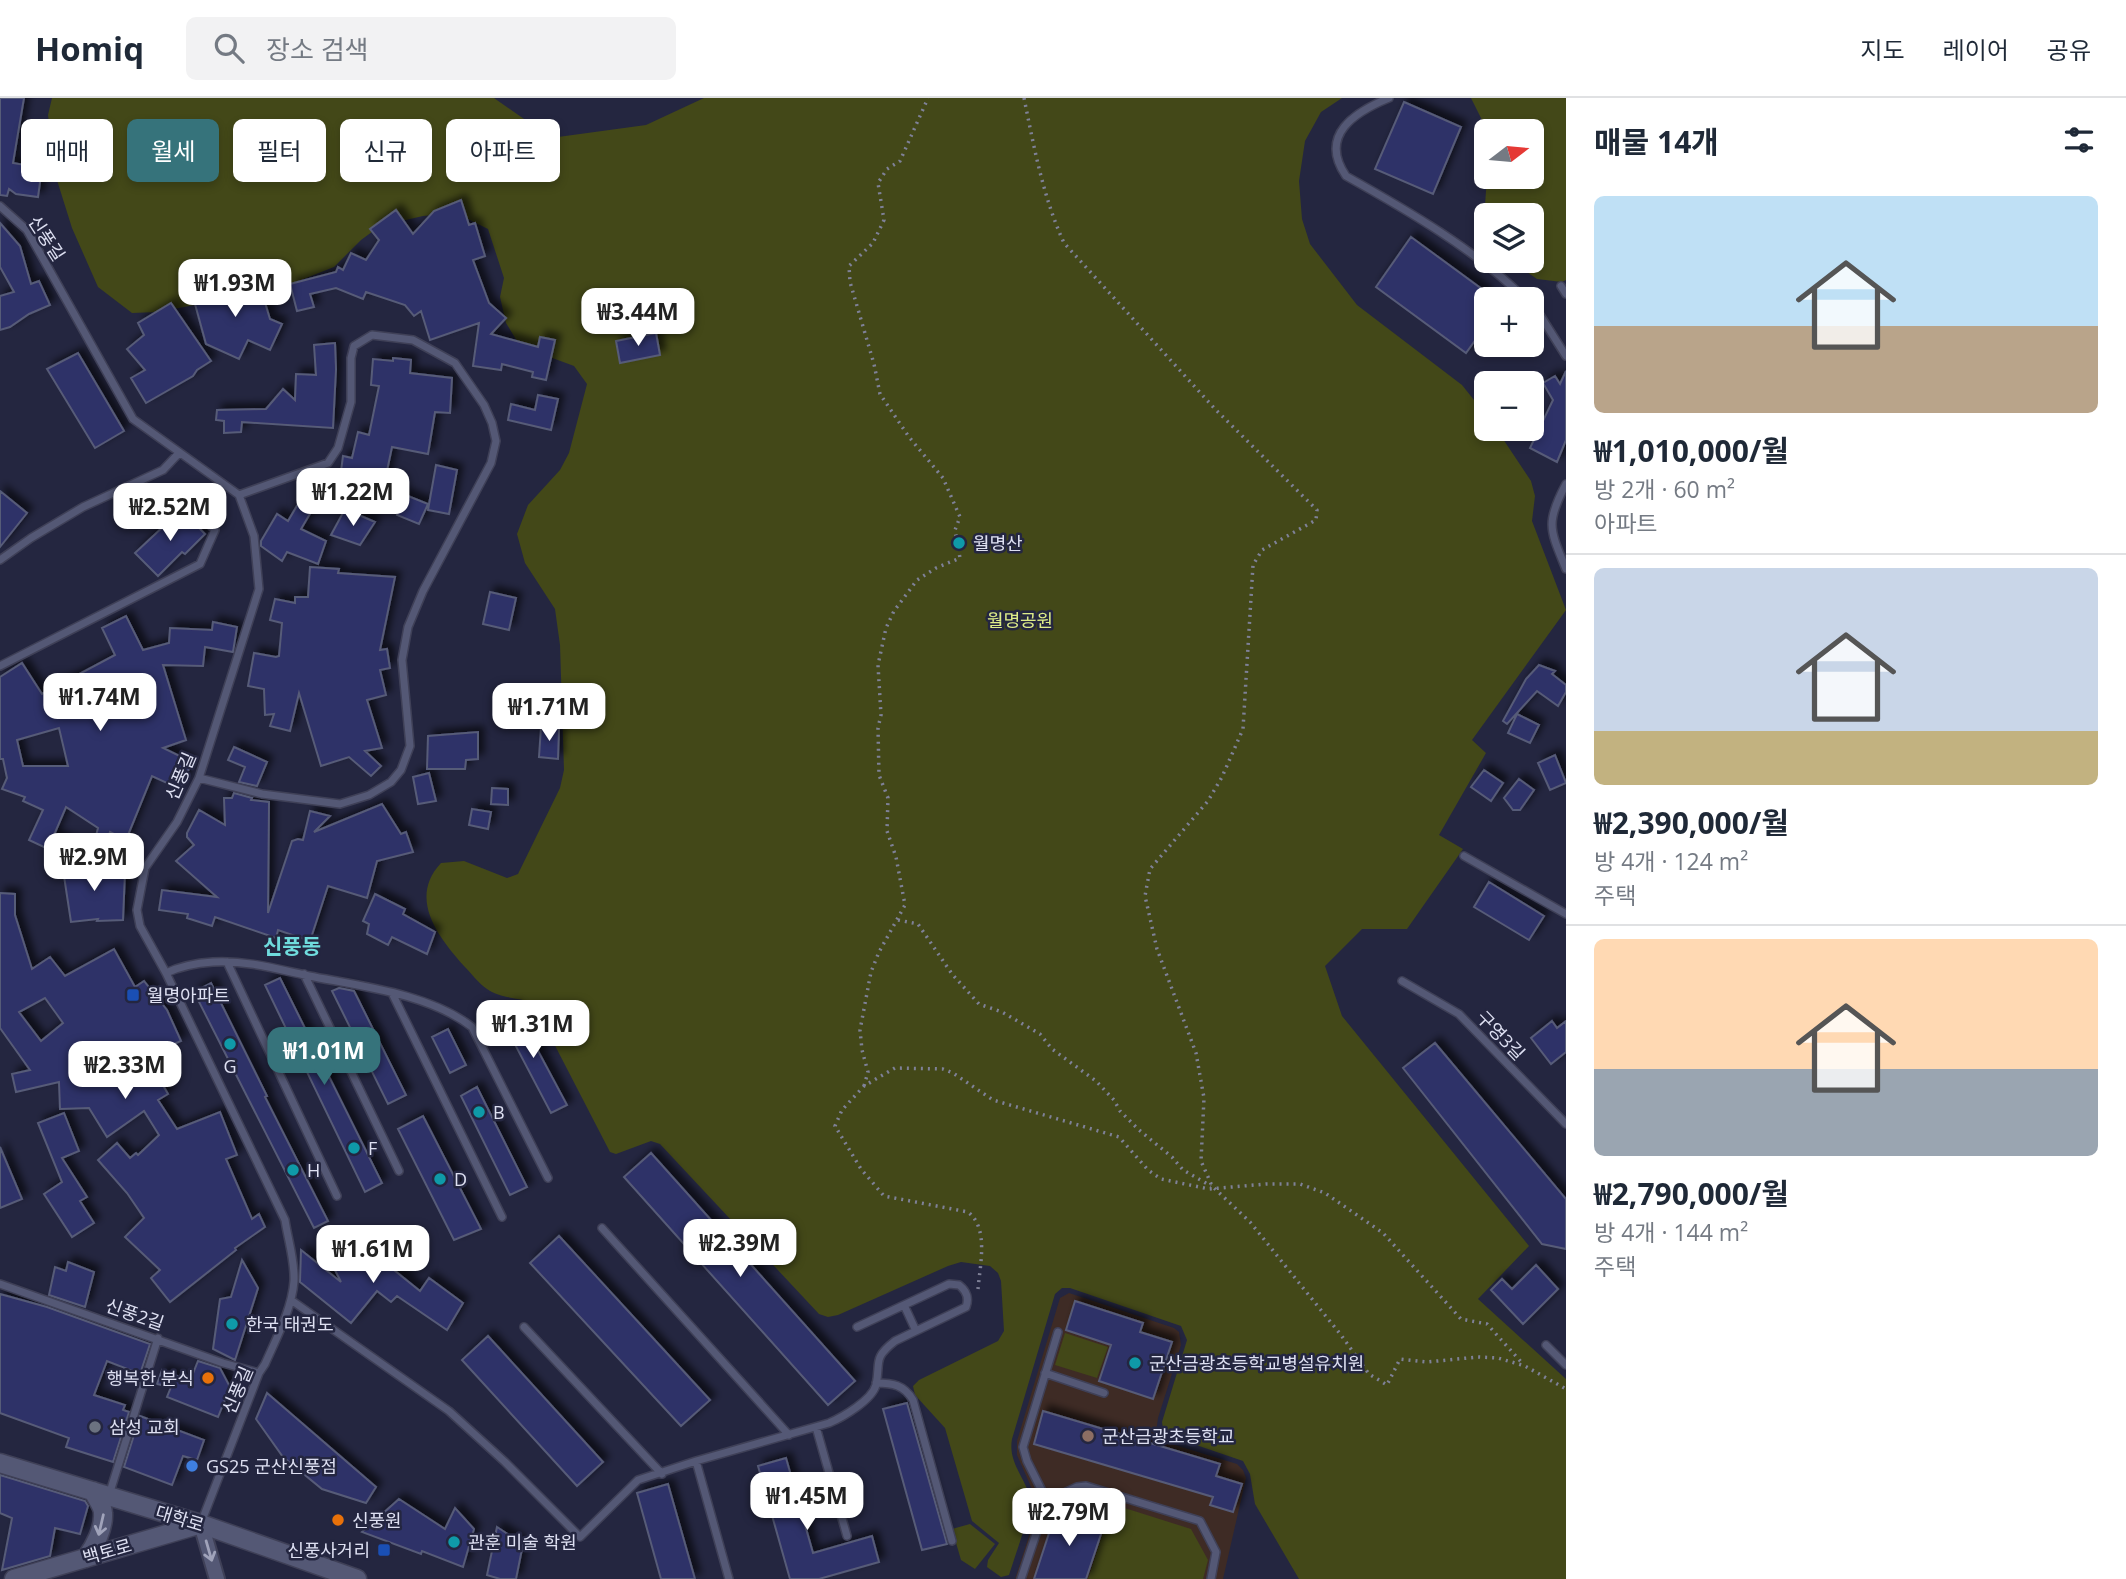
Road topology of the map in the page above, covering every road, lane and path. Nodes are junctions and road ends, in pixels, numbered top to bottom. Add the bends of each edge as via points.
1 (928, 98) edge
2 (1024, 98) edge
3 (1389, 98) edge
4 (0, 206) edge
5 (1514, 287) edge
6 (1544, 321) edge
7 (1566, 356) edge
8 (178, 453) junction
9 (1566, 484) edge
10 (239, 495) junction
11 (195, 509) dead end
12 (0, 560) edge
13 (1566, 569) edge
14 (0, 666) edge
15 (199, 778) junction
16 (1464, 856) dead end
17 (1566, 914) edge
18 (898, 920) junction
19 (227, 962) junction
20 (166, 973) junction
21 (304, 974) junction
22 (1402, 981) dead end
23 (392, 993) junction
24 (864, 1086) junction
25 (1566, 1124) edge
26 (399, 1171) dead end
27 (548, 1178) dead end
28 (1215, 1189) junction
29 (337, 1196) dead end
30 (502, 1217) dead end
31 (602, 1228) dead end
32 (0, 1284) edge
33 (976, 1294) dead end
34 (291, 1300) junction
35 (904, 1305) junction
36 (524, 1327) dead end
37 (857, 1327) dead end
38 (916, 1331) junction
39 (1058, 1332) dead end
40 (158, 1339) junction
41 (1546, 1345) dead end
42 (1566, 1365) edge
43 (1525, 1366) junction
44 (259, 1373) junction
45 (1045, 1373) junction
46 (876, 1383) junction
47 (1566, 1388) edge
48 (1104, 1393) dead end
49 (816, 1427) junction
50 (789, 1435) junction
51 (696, 1461) junction
52 (0, 1463) edge
53 (662, 1474) junction
54 (101, 1494) junction
55 (1047, 1501) junction
56 (201, 1524) junction
57 (847, 1536) dead end
58 (952, 1541) dead end
59 (86, 1558) junction
60 (14, 1579) edge
61 (217, 1579) edge
62 (357, 1579) edge
63 (729, 1579) edge
64 (1021, 1579) edge
65 (1211, 1579) edge

1 - 18 path via 900,161 887,169 878,184 884,220 873,243 849,266 880,394 943,478 960,517 955,530 960,558 917,580 886,628 878,665 879,775 888,798 887,831 905,905
2 - 28 path via 1044,188 1065,243 1215,409 1317,510 1316,520 1262,550 1253,565 1243,730 1208,801 1150,869 1145,895 1157,950 1196,1053 1204,1098 1201,1161
3 - 5 lane via 1360,112 1338,135 1341,169
4 - 8 lane, 신풍길 via 27,230 133,419
6 - 7 lane
8 - 10 lane, 신풍길
8 - 12 lane via 163,470 83,507
9 - 13 lane via 1550,528
10 - 15 lane, 신풍길 via 254,536 259,589
10 - 15 lane via 328,463 338,448 351,402 354,346 372,335 414,340 455,363 492,423 496,441 491,463 408,627 402,660 410,746 401,770 369,795 340,804 262,794
11 - 14 lane via 215,530 200,565
15 - 20 lane, 신풍길 via 177,822 145,868 137,910 140,926
16 - 17 lane
18 - 24 path via 879,952 869,984 860,1030 868,1072
18 - 28 path via 918,924 978,1004 1040,1034 1052,1049 1096,1081 1120,1111 1183,1170
19 - 20 lane via 195,964
19 - 21 lane
19 - 29 lane
20 - 34 lane, 신풍길 via 285,1220 294,1280
21 - 23 lane
21 - 26 lane
22 - 25 lane, 구영3길 via 1459,1014
23 - 27 lane via 454,1015 472,1027
23 - 30 lane
24 - 28 path via 895,1068 943,1069 993,1100 1119,1137 1161,1179
24 - 33 path via 842,1110 835,1126 884,1196 968,1212 976,1218 981,1238
28 - 43 path via 1300,1184 1325,1194 1383,1233 1461,1319 1487,1325
28 - 43 path via 1250,1222 1369,1374 1387,1385 1400,1359 1499,1358
31 - 50 lane
32 - 40 lane, 신풍2길
34 - 44 lane, 신풍길
34 - 53 lane via 449,1411 580,1537 638,1480
35 - 37 lane
35 - 38 lane
35 - 38 lane via 949,1284 959,1285 966,1294 966,1307
36 - 53 lane
38 - 46 lane via 885,1349 878,1361
39 - 45 lane
40 - 44 lane, 신풍2길
40 - 54 lane
41 - 42 lane
43 - 47 path
44 - 56 lane, 신풍길
45 - 48 lane
45 - 55 lane via 1023,1447
46 - 49 lane via 873,1392 850,1413
46 - 58 lane via 899,1386 913,1400
49 - 50 lane
49 - 57 lane
50 - 51 lane
51 - 53 lane
51 - 63 lane
52 - 54 street, 대학로
54 - 56 street, 대학로
54 -> 59 street via 101,1527
55 - 64 lane
55 - 65 lane via 1086,1486 1194,1517 1206,1528 1216,1552
56 - 59 street, 백토로
56 -> 61 street
56 - 62 street, 대학로
59 - 60 street, 백토로

